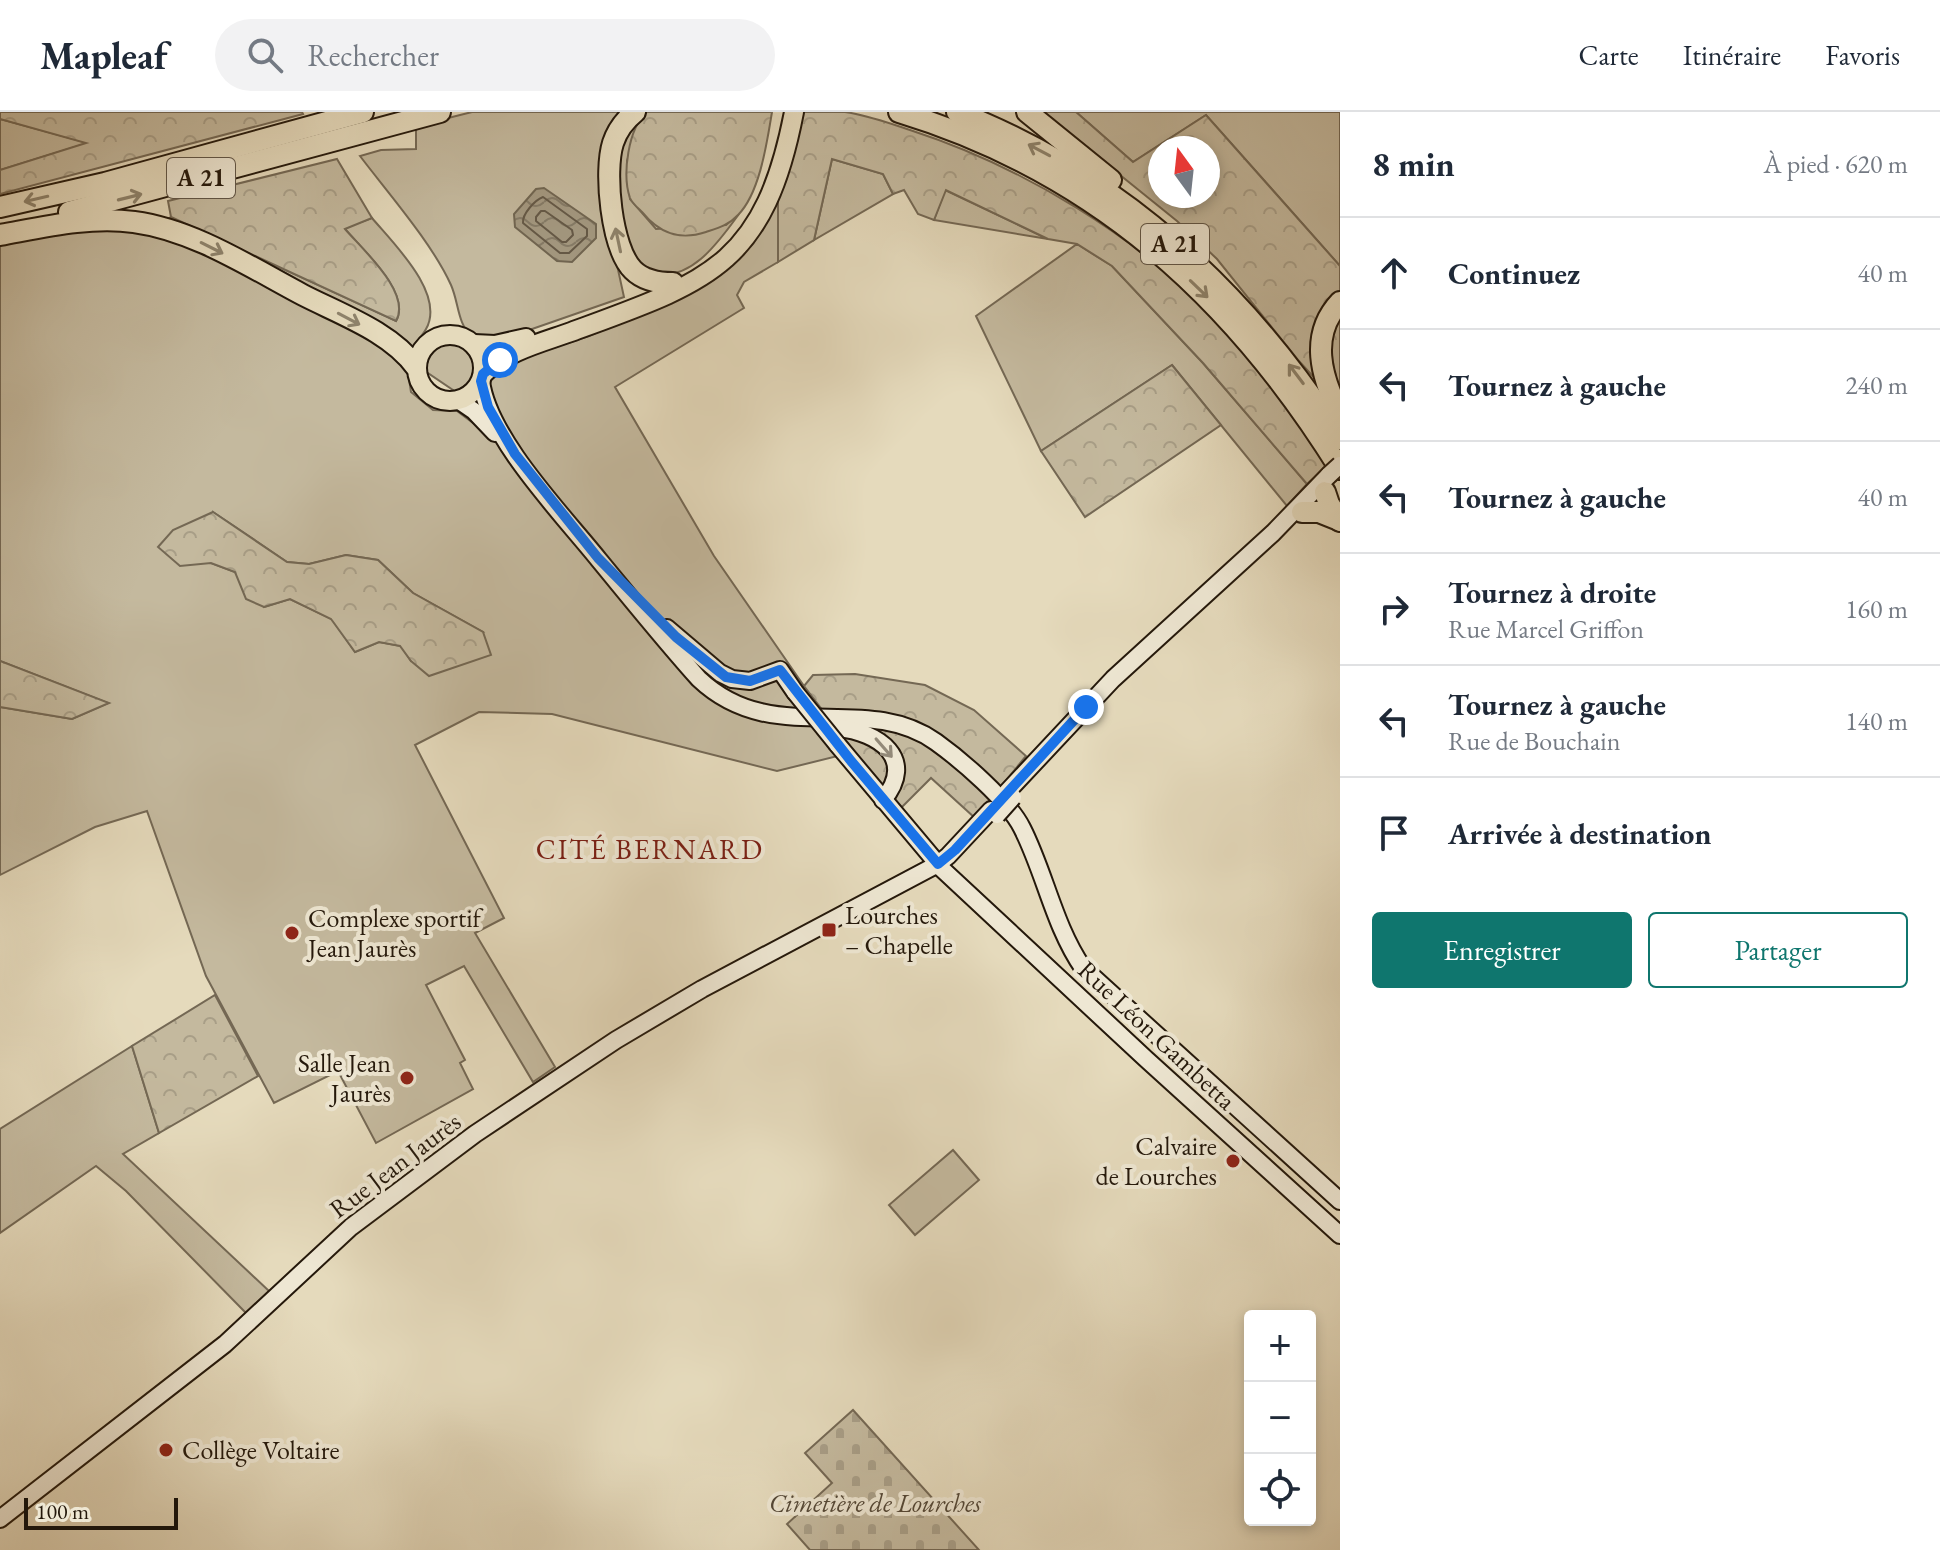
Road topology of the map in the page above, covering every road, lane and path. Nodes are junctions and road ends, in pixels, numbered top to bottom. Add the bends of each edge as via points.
1 (341, 112) edge
2 (363, 112) edge
3 (440, 112) edge
4 (635, 112) edge
5 (899, 112) edge
6 (957, 112) edge
7 (1027, 112) edge
8 (788, 116) edge
9 (301, 129) junction
10 (0, 207) edge
11 (0, 227) edge
12 (0, 235) edge
13 (1178, 246) junction
14 (673, 283) junction
15 (1340, 302) edge
16 (474, 344) junction
17 (416, 367) junction
18 (482, 377) junction
19 (458, 400) junction
20 (1340, 414) edge
21 (1340, 439) edge
22 (515, 454) junction
23 (1334, 477) edge
24 (1302, 512) junction
25 (1340, 520) edge
26 (1273, 533) junction
27 (598, 558) junction
28 (640, 609) junction
29 (883, 800) junction
30 (940, 866) junction
31 (1340, 1201) edge
32 (1340, 1235) edge
33 (0, 1519) edge

1 - 9 highway
2 - 9 highway, A 21
11 -> 3 highway, A 21
14 -> 4 highway via 640,275 619,247 610,155 616,135
5 -> 23 highway, A 21 via 1033,168 1149,244 1208,297 1260,355 1296,403
13 -> 6 highway, A 21 via 1072,169
7 - 13 highway via 1173,231
8 - 14 main road via 768,179 747,222 713,258
8 - 18 main road via 781,167 765,209 717,267 665,297 513,353
9 -> 10 highway, A 21
12 -> 17 highway via 104,220 167,229 368,329 396,346
21 -> 13 highway, A 21 via 1266,335
14 - 16 main road via 522,339
15 - 20 highway via 1326,321 1321,351 1326,384
16 - 17 main road via 455,334 438,336 421,350
16 - 18 main road
17 - 19 main road via 429,394
18 - 19 main road via 470,395
18 - 22 street via 488,407
19 - 22 street
22 - 27 street
23 - 24 street
23 - 25 highway via 1329,504
23 - 26 street
24 - 25 highway
24 - 26 street
26 - 30 street, Rue Jean Jaurès via 1113,679
27 - 28 street
27 - 29 street, Rue Léon Gambetta, bridge via 676,637 726,677 750,681 780,670
28 -> 29 street via 676,667 719,708 766,725 851,730 880,741 897,772 895,786
28 - 31 street via 699,679 733,704 777,716 898,725 927,736 950,753 1021,826 1083,968
29 - 30 street, Rue Léon Gambetta
30 - 32 street, Rue Léon Gambetta
30 - 33 street, Rue Jean Jaurès via 656,1016 465,1140 351,1227 215,1352

